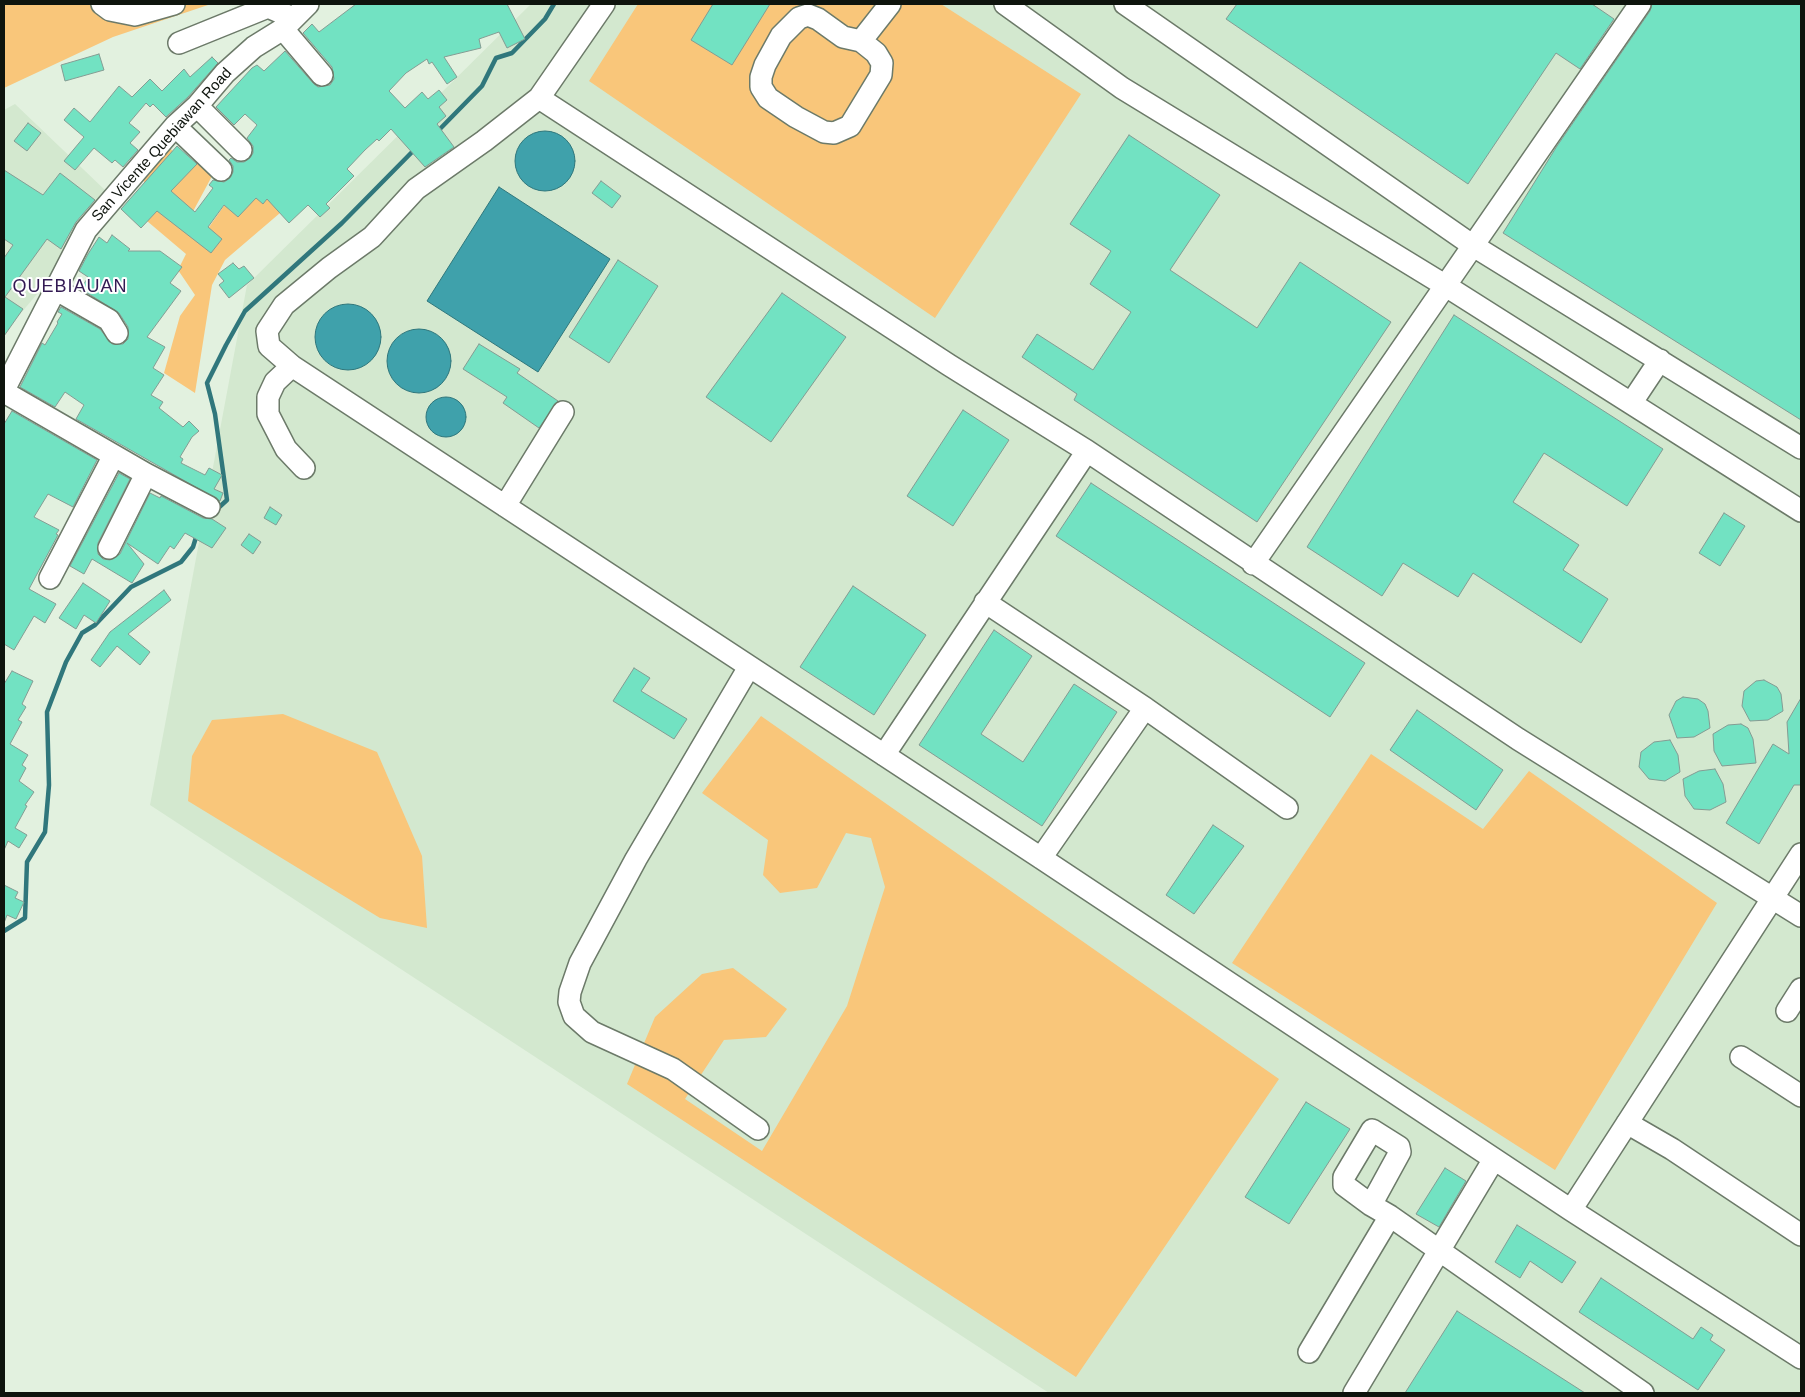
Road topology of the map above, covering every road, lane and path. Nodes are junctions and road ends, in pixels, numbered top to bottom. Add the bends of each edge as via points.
1 (102, 4) edge
2 (174, 4) edge
3 (308, 4) edge
4 (604, 4) edge
5 (890, 4) edge
6 (1005, 4) edge
7 (1125, 4) edge
8 (1640, 4) edge
9 (288, 24) junction
10 (861, 42) junction
11 (179, 43) dead end
12 (322, 75) dead end
13 (539, 98) junction
14 (197, 106) junction
15 (175, 126) junction
16 (242, 150) dead end
17 (221, 170) dead end
18 (1472, 244) junction
19 (1446, 286) junction
20 (55, 289) junction
21 (117, 333) dead end
22 (1660, 360) junction
23 (292, 366) junction
24 (4, 391) edge
25 (1632, 402) junction
26 (563, 412) dead end
27 (1801, 448) edge
28 (1087, 451) junction
29 (113, 457) junction
30 (304, 468) dead end
31 (146, 474) junction
32 (505, 506) junction
33 (210, 507) dead end
34 (1801, 511) edge
35 (109, 548) dead end
36 (1253, 564) junction
37 (50, 578) dead end
38 (985, 602) junction
39 (749, 667) junction
40 (1145, 708) junction
41 (884, 755) junction
42 (1288, 808) dead end
43 (1801, 854) edge
44 (1041, 858) junction
45 (1772, 897) junction
46 (1801, 916) edge
47 (1801, 989) edge
48 (1787, 1011) dead end
49 (1741, 1057) dead end
50 (1801, 1096) edge
51 (1627, 1123) junction
52 (758, 1130) dead end
53 (1494, 1159) junction
54 (1371, 1205) dead end
55 (1571, 1210) junction
56 (1390, 1216) junction
57 (1801, 1235) edge
58 (1438, 1250) junction
59 (1309, 1352) dead end
60 (1801, 1358) edge
61 (1354, 1393) edge
62 (1643, 1393) edge

1 - 2 street via 110,10 134,15
3 - 9 street, San Vicente Quebiawan Road
4 - 13 street
5 - 10 street
6 - 19 street via 1122,88
7 - 18 street
8 - 18 street
9 - 11 street via 268,8
9 - 12 street
9 - 14 street, San Vicente Quebiawan Road via 254,47 225,73
10 - 10 street via 843,37 818,19 799,18 781,36 765,65 762,87 768,98 824,132 842,130 850,126 881,75 882,63 876,53
13 - 23 street via 416,189 372,237 284,305 271,323 266,339 268,346
13 - 28 street
14 - 15 street, San Vicente Quebiawan Road
14 - 16 street
15 - 17 street
15 - 20 street, San Vicente Quebiawan Road via 86,230
18 - 19 street
18 - 22 street
19 - 25 street
19 - 36 street
20 - 21 street via 109,320
20 - 24 street, San Vicente Quebiawan Road
22 - 25 street
22 - 27 street
23 - 30 street via 275,382 268,397 268,414 286,449
23 - 32 street
24 - 29 street
25 - 34 street
26 - 32 street
28 - 36 street
28 - 38 street
29 - 31 street
29 - 37 street
31 - 33 street
31 - 35 street
32 - 39 street
36 - 45 street via 1518,739
38 - 40 street
38 - 41 street
39 - 41 street
39 - 52 street via 636,859 580,963 569,1002 574,1016 592,1032 673,1070
40 - 42 street
40 - 44 street
41 - 44 street
43 - 45 street
44 - 53 street
45 - 46 street
45 - 51 street
47 - 48 street
49 - 50 street
51 - 55 street
51 - 57 street
53 - 55 street
53 - 58 street
54 - 56 street
55 - 60 street
56 - 58 street
56 - 59 street
58 - 61 street
58 - 62 street

